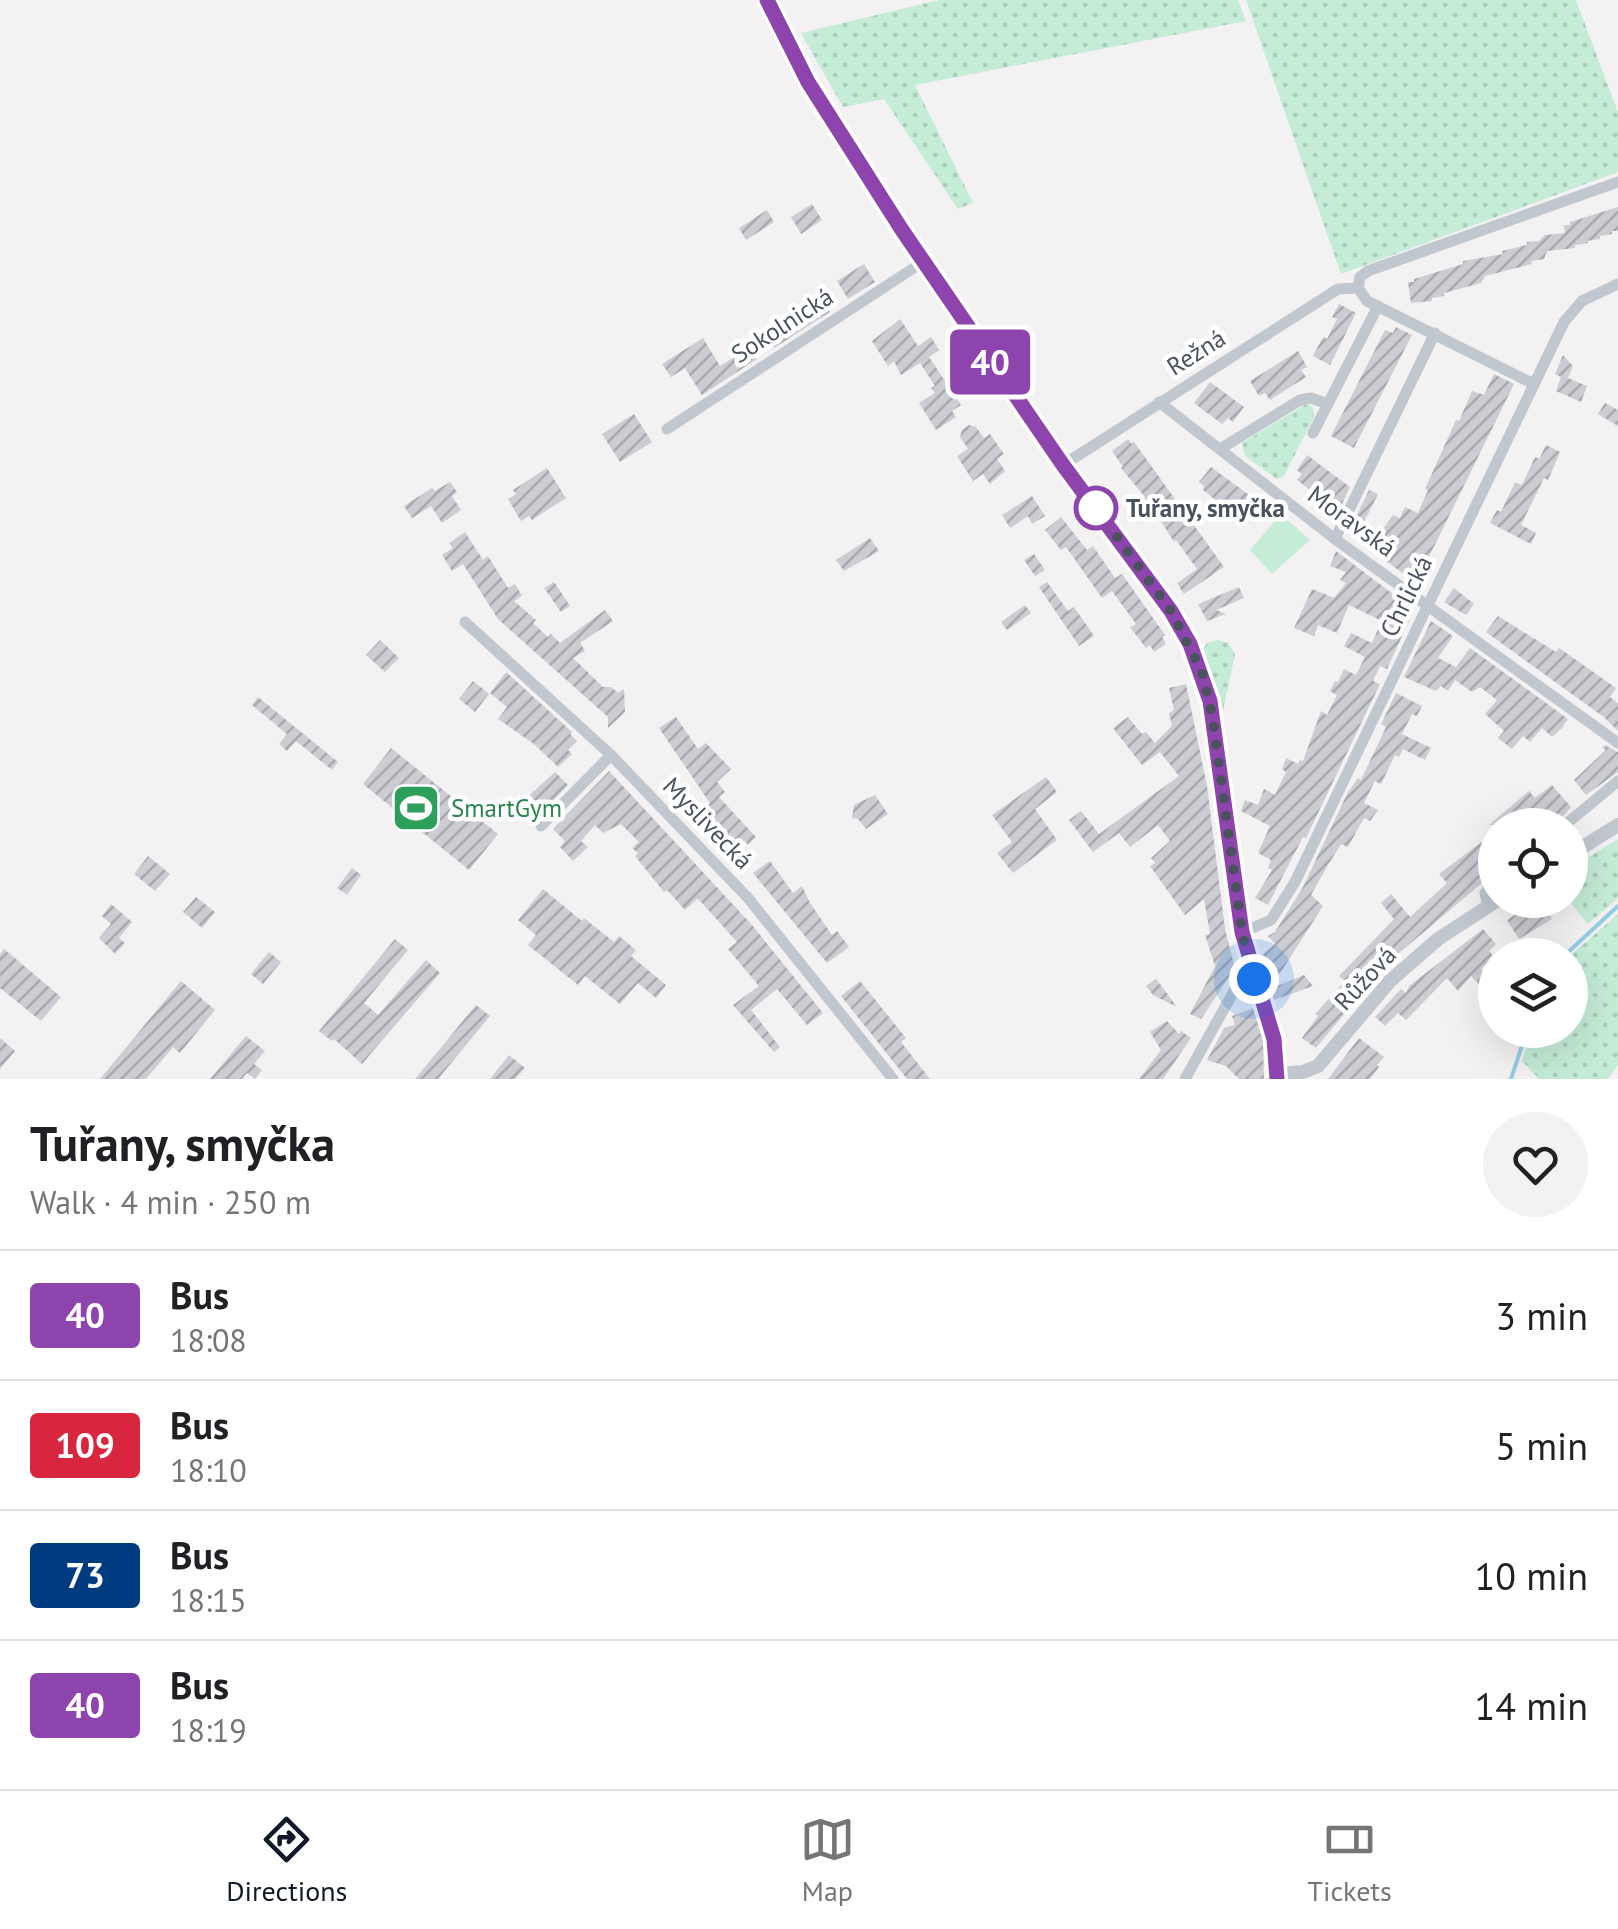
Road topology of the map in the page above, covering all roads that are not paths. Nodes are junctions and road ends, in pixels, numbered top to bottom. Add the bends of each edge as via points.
1 (767, 0) edge
2 (1618, 182) edge
3 (923, 262) junction
4 (1618, 284) edge
5 (1358, 288) junction
6 (1378, 306) junction
7 (1435, 333) junction
8 (1534, 384) junction
9 (1158, 402) junction
10 (1328, 404) junction
11 (668, 429) dead end
12 (1312, 433) dead end
13 (1220, 449) junction
14 (1063, 465) junction
15 (1336, 538) junction
16 (1428, 602) junction
17 (465, 622) dead end
18 (1618, 743) edge
19 (612, 755) junction
20 (1618, 781) edge
21 (1585, 808) edge
22 (1618, 825) edge
23 (541, 826) dead end
24 (1588, 844) edge
25 (1478, 913) edge
26 (1242, 932) junction
27 (1254, 979) junction
28 (1322, 1062) junction
29 (1278, 1076) edge
30 (893, 1079) edge
31 (1185, 1079) edge
32 (1313, 1079) edge

1 - 3 main road via 808,82
2 - 5 street, Režná via 1368,271
3 - 11 street, Sokolnická
3 - 14 main road
4 - 8 street, Chrlická via 1571,312
5 - 6 street
5 - 9 street, Režná via 1338,288
6 - 7 street
6 - 10 street
7 - 8 street
7 - 15 street
8 - 16 street, Chrlická
9 - 13 street, Moravská
9 - 14 street, Režná
10 - 12 street
10 - 13 street via 1300,400
13 - 15 street, Moravská
14 - 26 main road via 1171,611 1202,672
15 - 16 street, Moravská
16 - 18 street, Moravská
16 - 26 street, Chrlická via 1295,882 1272,920
17 - 19 street, Myslivecká
19 - 23 street
19 - 30 street, Myslivecká via 748,898
20 - 21 street
22 - 24 street
25 - 28 street, Růžová via 1390,981
26 - 27 main road
27 - 29 main road via 1274,1039
27 - 31 street via 1232,994
28 - 29 street
28 - 32 street, Růžová

